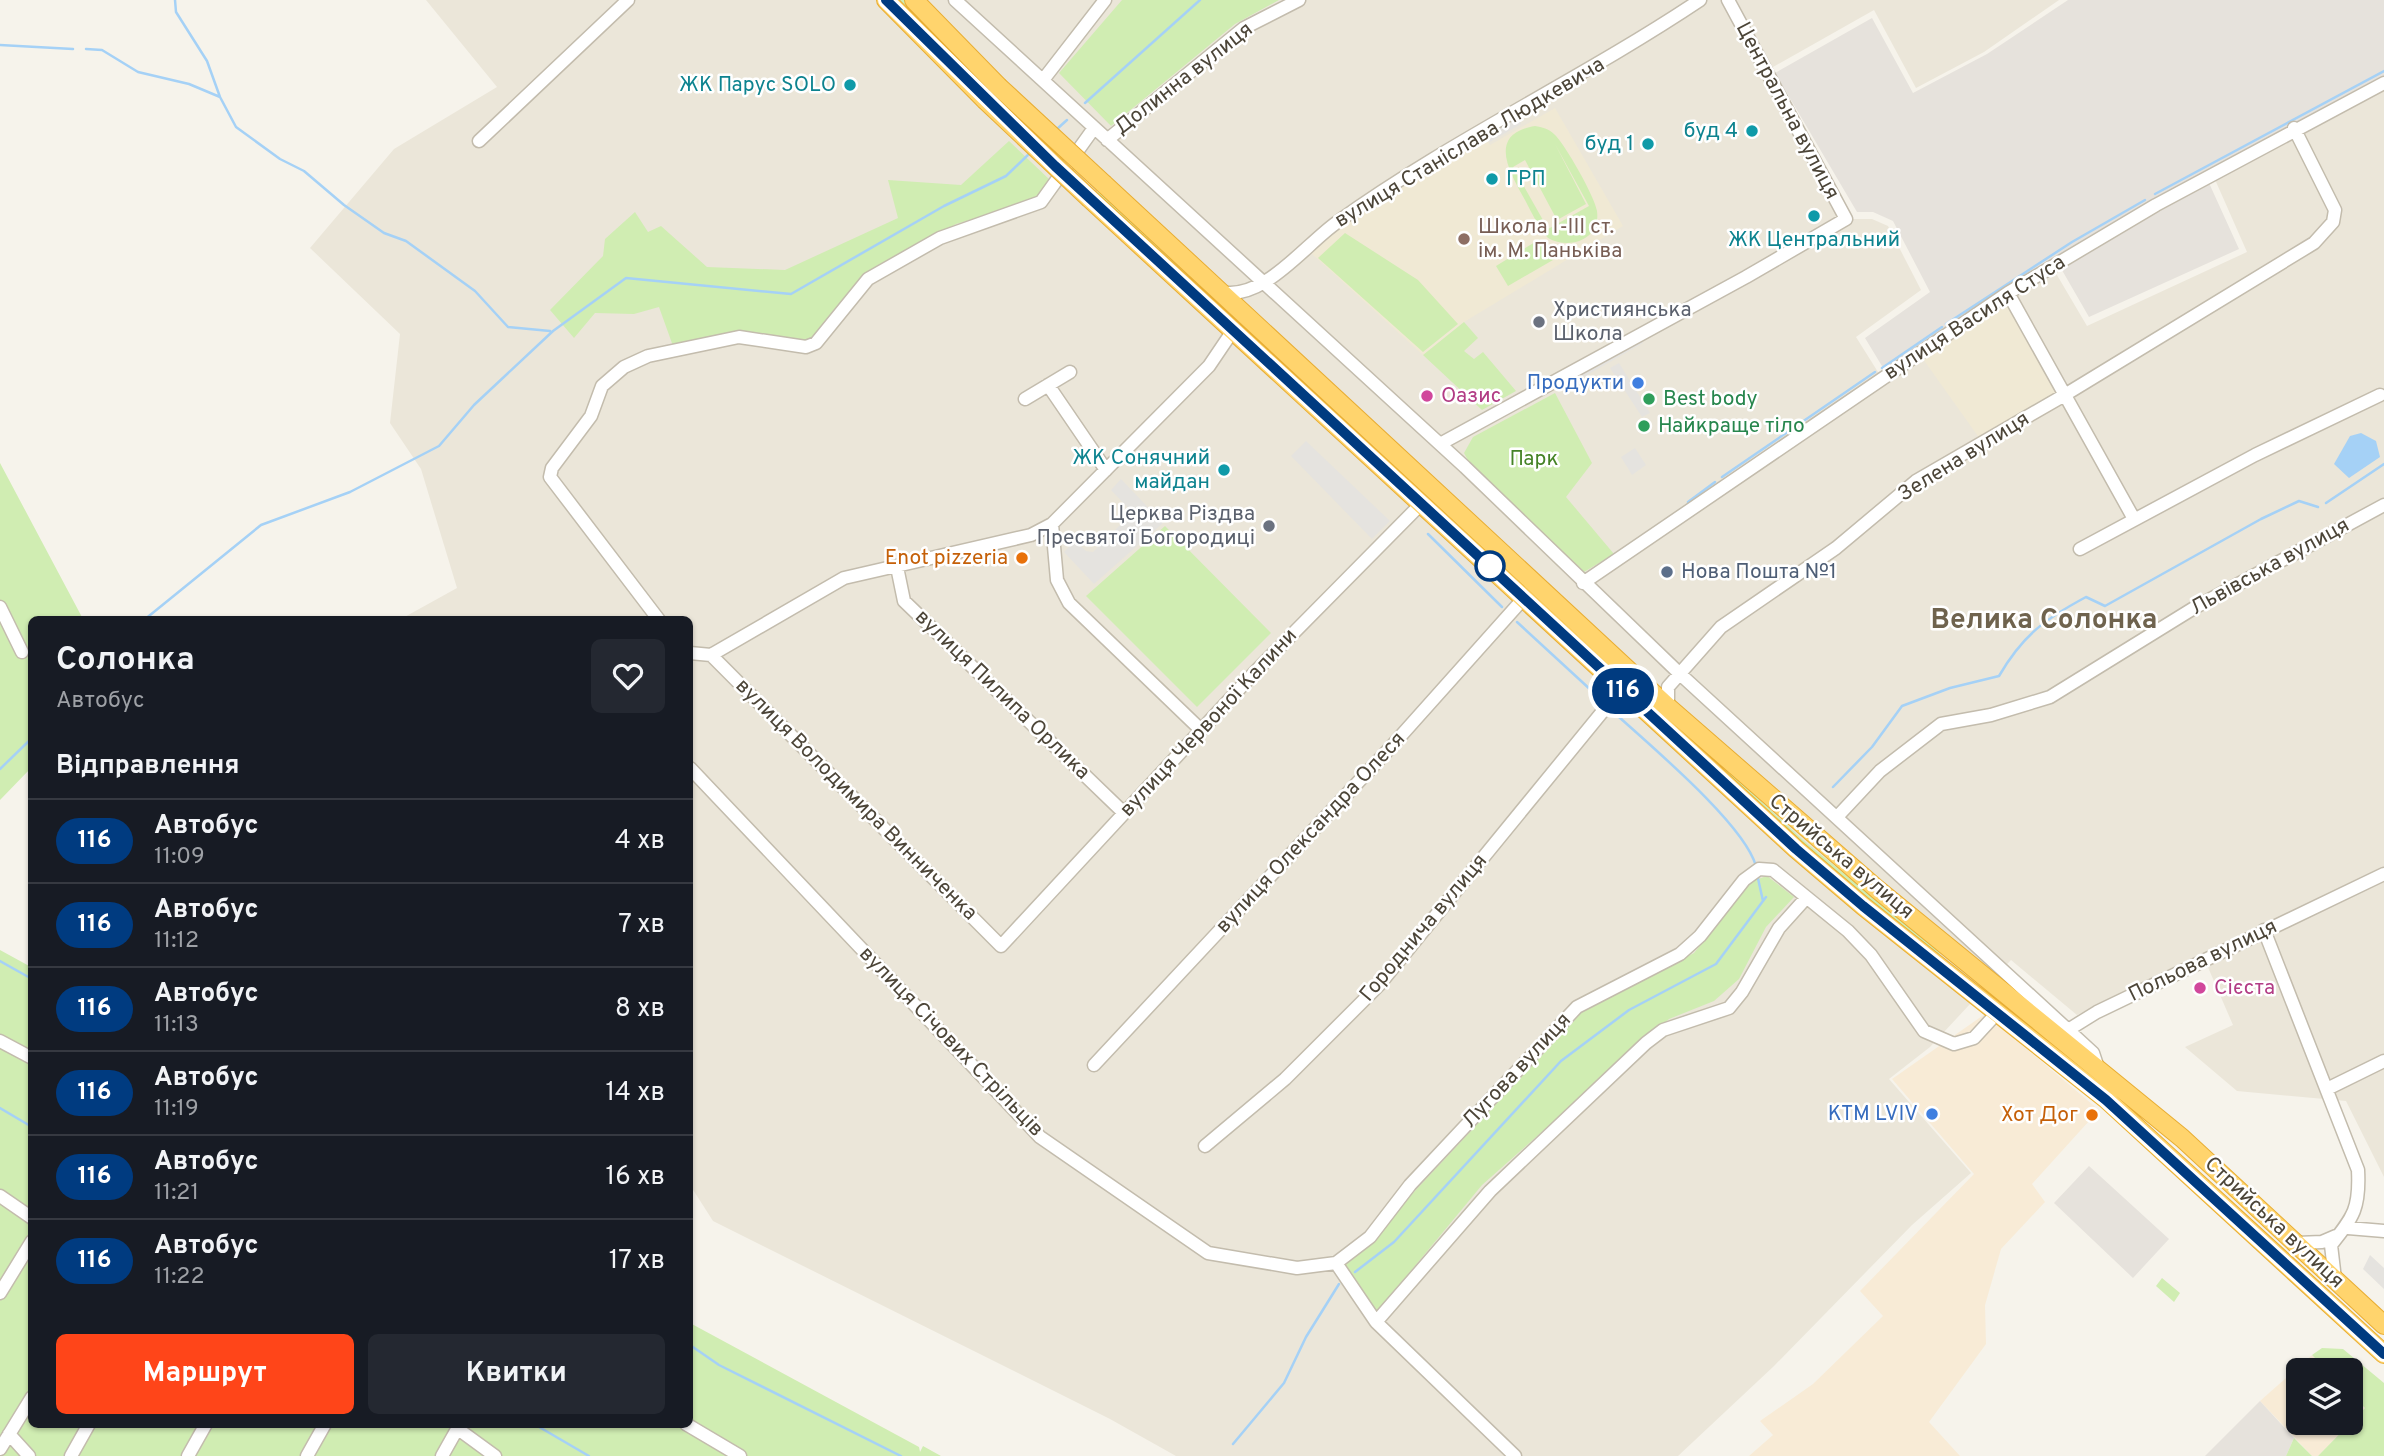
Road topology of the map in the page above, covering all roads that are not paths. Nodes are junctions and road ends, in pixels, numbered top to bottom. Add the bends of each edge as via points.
1 (887, 0) edge
2 (914, 0) edge
3 (955, 0) edge
4 (1105, 0) edge
5 (1299, 0) edge
6 (1700, 0) edge
7 (1728, 0) edge
8 (621, 2) edge
9 (1043, 80) junction
10 (2384, 83) edge
11 (1094, 128) junction
12 (2294, 128) junction
13 (1107, 140) junction
14 (479, 141) dead end
15 (1263, 284) junction
16 (1220, 292) junction
17 (1244, 293) junction
18 (2008, 293) junction
19 (1250, 319) junction
20 (1234, 329) junction
21 (1070, 372) dead end
22 (1048, 385) junction
23 (2380, 395) dead end
24 (2063, 396) junction
25 (1025, 399) dead end
26 (1440, 444) junction
27 (1106, 470) junction
28 (1422, 503) junction
29 (2384, 505) edge
30 (2134, 519) junction
31 (1052, 524) junction
32 (2080, 549) dead end
33 (897, 567) junction
34 (1583, 583) junction
35 (1524, 598) junction
36 (0, 607) edge
37 (656, 616) edge
38 (22, 652) dead end
39 (693, 653) edge
40 (711, 655) junction
41 (1677, 677) junction
42 (1642, 683) junction
43 (1612, 699) junction
44 (1668, 707) junction
45 (1201, 730) junction
46 (693, 771) edge
47 (1124, 813) junction
48 (1837, 817) junction
49 (2384, 874) edge
50 (1806, 898) junction
51 (2264, 930) junction
52 (1001, 946) joint
53 (1998, 1012) junction
54 (2068, 1030) junction
55 (0, 1041) edge
56 (28, 1056) edge
57 (2384, 1061) edge
58 (1094, 1065) dead end
59 (2098, 1068) junction
60 (2327, 1089) junction
61 (1205, 1146) dead end
62 (0, 1196) edge
63 (28, 1215) edge
64 (2344, 1231) junction
65 (2384, 1231) edge
66 (2297, 1243) junction
67 (28, 1248) edge
68 (1336, 1263) junction
69 (2335, 1279) junction
70 (0, 1293) edge
71 (1376, 1322) junction
72 (2384, 1325) edge
73 (2384, 1354) edge
74 (28, 1403) edge
75 (87, 1428) edge
76 (204, 1428) edge
77 (323, 1428) edge
78 (458, 1428) edge
79 (460, 1428) edge
80 (693, 1428) edge
81 (9, 1434) junction
82 (0, 1449) edge
83 (29, 1456) edge
84 (71, 1456) edge
85 (188, 1456) edge
86 (307, 1456) edge
87 (442, 1456) edge
88 (495, 1456) edge
89 (740, 1456) edge
90 (1515, 1456) edge

1 - 20 highway, Стрийська вулиця, bridge via 985,100
2 - 16 highway, Стрийська вулиця, bridge via 998,86
3 - 9 street
4 - 9 street
5 - 13 street, Долинна вулиця via 1244,28
6 - 15 street, вулиця Станіслава Людкевича via 1335,223
7 - 26 street, Центральна вулиця via 1846,219
8 - 14 street
9 - 11 street
10 - 12 street, вулиця Василя Стуса
11 - 13 street
11 - 37 street via 1041,202 940,238 868,279 816,343 806,347 739,337 648,356 624,367 602,386 591,416 550,477
12 - 18 street, вулиця Василя Стуса
12 - 24 street, Зелена вулиця via 2336,210 2327,231
13 - 15 street
15 - 17 street, вулиця Станіслава Людкевича
15 - 26 street
16 - 17 street, вулиця Станіслава Людкевича
16 - 19 highway, Стрийська вулиця
17 - 19 street via 1242,307
18 - 24 street
18 - 34 street, вулиця Василя Стуса
19 - 42 highway, Стрийська вулиця
20 - 27 street via 1209,366
20 - 28 highway, Стрийська вулиця
21 - 22 street
22 - 25 street
22 - 27 street
23 - 30 street
24 - 30 street
24 - 41 street, Зелена вулиця via 1916,481 1836,548 1720,627
26 - 34 street
27 - 31 street
28 - 35 highway, Стрийська вулиця
28 - 45 street, вулиця Червоної Калини
29 - 48 street, Львівська вулиця via 2205,602 2050,697 1941,724 1880,771
30 - 32 street
31 - 33 street via 1031,535
31 - 45 street via 1057,580 1069,603
33 - 40 street via 844,578
33 - 47 street, вулиця Пилипа Орлика via 904,601
34 - 41 street
35 - 43 highway, Стрийська вулиця
35 - 58 street, вулиця Олександра Олеся
36 - 38 street
39 - 40 street
40 - 52 street, вулиця Володимира Винниченка
41 - 42 street via 1658,687
41 - 44 street, Зелена вулиця via 1666,692
41 - 48 street
42 - 44 highway, Стрийська вулиця
43 - 53 highway, Стрийська вулиця
43 - 61 street, Городнича вулиця via 1379,985 1285,1079
44 - 59 highway, Стрийська вулиця via 1877,889
45 - 47 street, вулиця Червоної Калини
46 - 68 street, вулиця Січових Стрільців via 1040,1137 1208,1253 1297,1268
47 - 52 street, вулиця Червоної Калини
48 - 54 street
49 - 51 street, Польова вулиця
50 - 53 street, Лугова вулиця via 1871,955 1924,1031 1954,1044 1974,1038
50 - 68 street, Лугова вулиця via 1773,870 1759,869 1744,880 1681,954 1577,1007 1410,1185 1370,1237
50 - 71 street via 1779,928 1729,1008 1663,1030 1646,1043 1490,1191
51 - 54 street, Польова вулиця
51 - 60 street
53 - 73 highway, Стрийська вулиця via 2168,1153
54 - 59 street via 2095,1056
55 - 56 street
57 - 60 street
59 - 66 highway, Стрийська вулиця
60 - 64 street via 2358,1170 2360,1200
62 - 63 street
64 - 65 street
64 - 66 street via 2322,1242
64 - 69 street via 2331,1245
66 - 69 highway, Стрийська вулиця
67 - 70 street
68 - 71 street
69 - 72 highway, Стрийська вулиця
71 - 90 street
74 - 81 street
75 - 84 street
76 - 85 street
77 - 86 street
78 - 87 street
79 - 88 street
80 - 89 street
81 - 82 street
81 - 83 street

